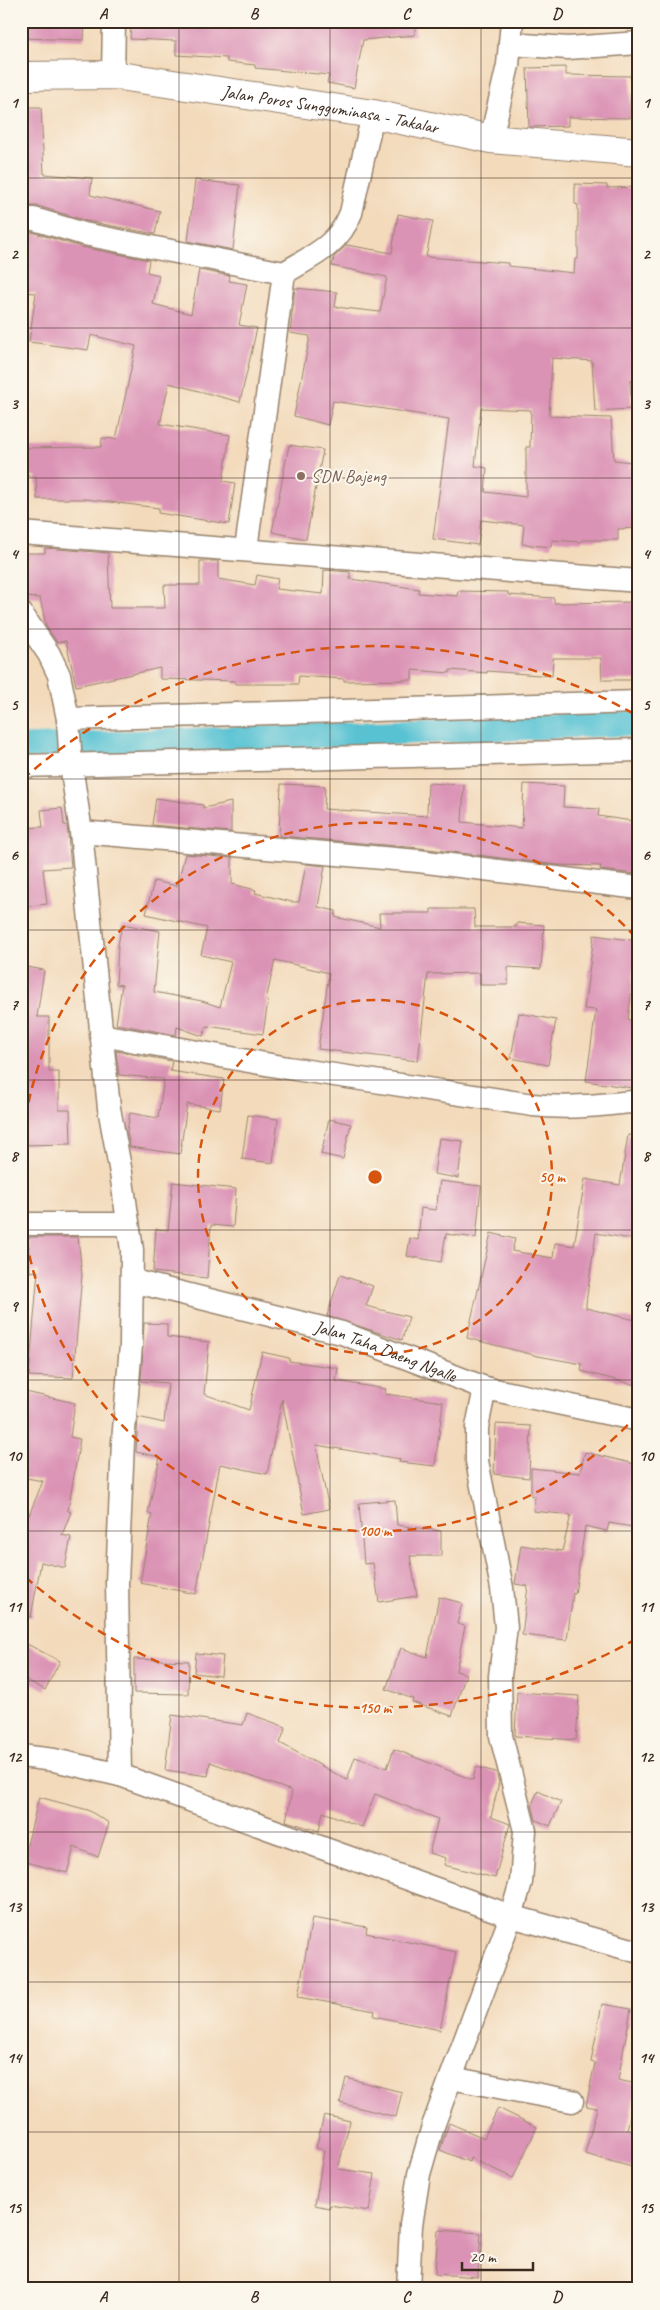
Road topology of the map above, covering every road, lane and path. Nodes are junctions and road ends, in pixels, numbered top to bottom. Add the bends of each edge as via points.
1 (114, 21) edge
2 (512, 21) edge
3 (639, 43) edge
4 (510, 44) junction
5 (113, 75) junction
6 (21, 76) edge
7 (373, 114) junction
8 (491, 139) junction
9 (639, 152) edge
10 (21, 219) edge
11 (284, 274) junction
12 (21, 533) edge
13 (246, 549) junction
14 (639, 581) edge
15 (21, 613) edge
16 (639, 702) edge
17 (69, 723) junction
18 (639, 750) edge
19 (71, 761) junction
20 (21, 766) edge
21 (81, 832) junction
22 (639, 888) edge
23 (101, 1035) junction
24 (639, 1101) edge
25 (21, 1224) edge
26 (128, 1224) junction
27 (133, 1281) junction
28 (485, 1388) junction
29 (639, 1420) edge
30 (21, 1756) edge
31 (120, 1775) junction
32 (511, 1916) junction
33 (639, 1952) edge
34 (451, 2078) junction
35 (572, 2101) dead end
36 (408, 2289) edge

1 - 5 street
2 - 4 street
3 - 4 street via 568,48
4 - 8 street
5 - 6 highway, Jalan Poros Sungguminasa - Takalar
5 - 7 highway, Jalan Poros Sungguminasa - Takalar
7 - 8 highway, Jalan Poros Sungguminasa - Takalar
7 - 11 street via 346,226 324,249
8 - 9 highway, Jalan Poros Sungguminasa - Takalar
10 - 11 street via 34,219 84,234
11 - 13 street
12 - 13 street
13 - 14 street
15 - 17 street via 59,674
16 - 17 street
17 - 19 street
18 - 19 street
19 - 20 street
19 - 21 street
21 - 22 street via 418,861
21 - 23 street
23 - 24 street via 533,1105 585,1108
23 - 26 street
25 - 26 street
26 - 27 street
27 - 28 street, Jalan Taha Daeng Ngalle via 342,1333
27 - 31 street via 117,1582
28 - 29 street, Jalan Taha Daeng Ngalle
28 - 32 street via 477,1427 477,1460 502,1588 506,1627 500,1676 501,1736 525,1831 521,1882
30 - 31 street
31 - 32 street
32 - 33 street
32 - 34 street
34 - 35 street
34 - 36 street via 419,2174 411,2225

